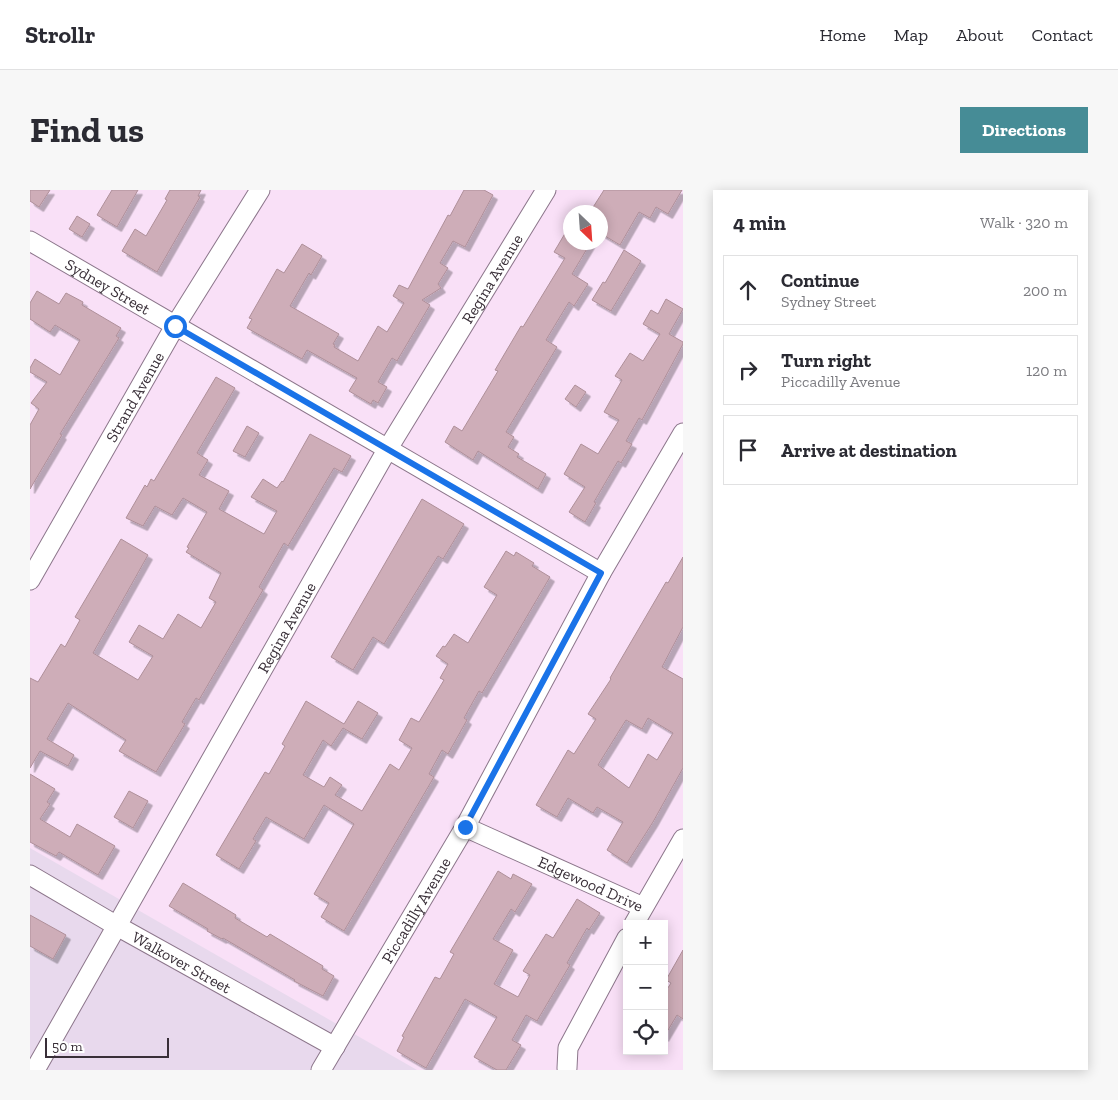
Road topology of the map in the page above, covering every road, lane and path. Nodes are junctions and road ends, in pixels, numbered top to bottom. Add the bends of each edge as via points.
1 (260, 190) edge
2 (546, 190) edge
3 (30, 241) edge
4 (175, 326) junction
5 (683, 433) edge
6 (387, 450) junction
7 (601, 573) junction
8 (30, 580) edge
9 (465, 827) junction
10 (683, 839) edge
11 (30, 875) edge
12 (643, 907) junction
13 (636, 920) edge
14 (118, 926) junction
15 (623, 945) edge
16 (335, 1047) junction
17 (567, 1068) dead end
18 (35, 1070) edge
19 (321, 1070) edge

1 - 4 street, Strand Avenue
2 - 6 street, Regina Avenue
3 - 4 street, Sydney Street
4 - 6 street, Sydney Street
4 - 8 street, Strand Avenue
5 - 7 street, Piccadilly Avenue
6 - 7 street, Sydney Street
6 - 14 street, Regina Avenue
7 - 9 street, Piccadilly Avenue
9 - 12 street, Edgewood Drive
9 - 16 street, Piccadilly Avenue
10 - 12 street, Edgewood Drive
11 - 14 street, Walkover Street
12 - 13 street
14 - 16 street, Walkover Street
14 - 18 street, Regina Avenue
15 - 17 street via 568,1048
16 - 19 street, Piccadilly Avenue

